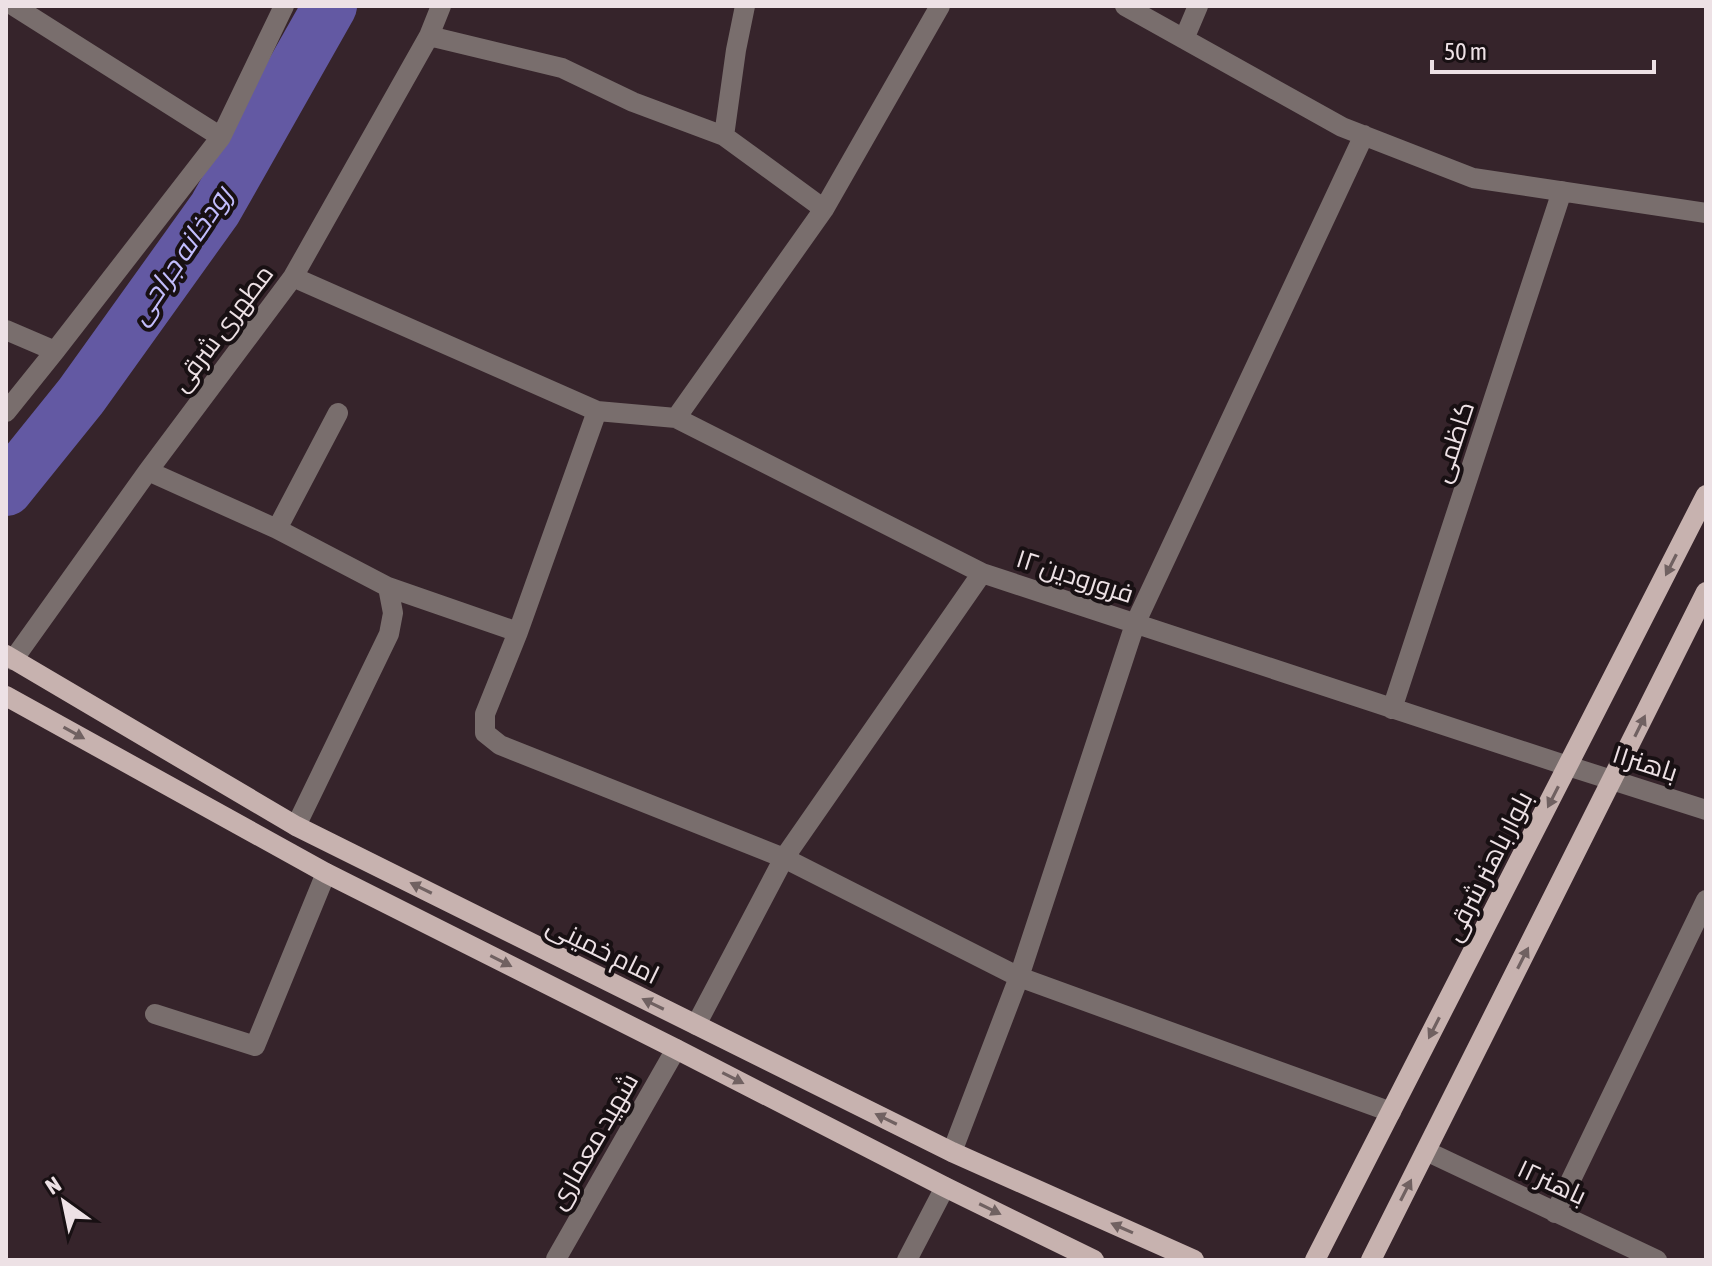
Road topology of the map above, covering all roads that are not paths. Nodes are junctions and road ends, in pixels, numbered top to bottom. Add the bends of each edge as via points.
1 (14, 6) edge
2 (284, 6) edge
3 (441, 6) edge
4 (745, 6) edge
5 (940, 6) edge
6 (1125, 6) edge
7 (1198, 6) edge
8 (429, 36) junction
9 (1184, 39) junction
10 (1364, 135) junction
11 (724, 136) junction
12 (221, 137) junction
13 (1562, 191) junction
14 (824, 209) junction
15 (1706, 213) edge
16 (293, 277) junction
17 (6, 330) edge
18 (55, 351) junction
19 (597, 411) junction
20 (6, 412) edge
21 (338, 413) dead end
22 (676, 418) junction
23 (148, 471) junction
24 (1706, 495) edge
25 (277, 529) junction
26 (982, 573) junction
27 (388, 587) junction
28 (1706, 592) edge
29 (1135, 624) junction
30 (518, 632) junction
31 (10, 658) edge
32 (6, 696) edge
33 (1392, 709) junction
34 (1568, 766) junction
35 (1612, 780) junction
36 (1706, 810) edge
37 (296, 826) junction
38 (784, 858) junction
39 (326, 873) junction
40 (1706, 900) edge
41 (1019, 977) junction
42 (155, 1014) dead end
43 (696, 1025) junction
44 (676, 1049) junction
45 (1391, 1112) junction
46 (1426, 1151) junction
47 (952, 1152) junction
48 (945, 1187) junction
49 (1555, 1213) junction
50 (556, 1260) edge
51 (907, 1260) edge
52 (1094, 1260) edge
53 (1194, 1260) edge
54 (1315, 1260) edge
55 (1371, 1260) edge
56 (1657, 1260) edge

1 - 12 street
2 - 12 street
3 - 8 street, مطهری شرقی
4 - 11 street
5 - 14 street
6 - 9 street
7 - 9 street
8 - 11 street via 562,68
8 - 16 street, مطهری شرقی
9 - 10 street
10 - 13 street via 1473,178
10 - 29 street
11 - 14 street
12 - 18 street
13 - 15 street
13 - 33 street, کاظمی
14 - 22 street
16 - 19 street
16 - 23 street, مطهری شرقی
17 - 18 street
18 - 20 street
19 - 22 street
19 - 30 street
21 - 25 street
22 - 26 street
23 - 25 street
23 - 31 street, مطهری شرقی
24 -> 34 main road, بلوار باهنر شرقی
25 - 27 street
26 - 29 street, ۱۲ فرورودین
26 - 38 street, ۱۲ فرورودین
27 - 30 street
27 - 37 street via 393,613 389,634
35 -> 28 main road
29 - 33 street, ۱۲ فرورودین
29 - 41 street
30 - 38 street via 485,714 485,733 500,745
31 - 37 main road, امام خمینی
32 -> 39 main road
33 - 34 street, ۱۲ فرورودین
34 - 35 street, باهنر۱۱
34 -> 45 main road, بلوار باهنر شرقی
35 - 36 street, باهنر۱۱
46 -> 35 main road
43 -> 37 main road, امام خمینی
38 - 41 street
38 - 43 street, ۱۲ فرورودین
39 - 42 street via 255,1046
39 -> 44 main road
40 - 49 street
41 - 45 street
41 - 47 street
47 -> 43 main road, امام خمینی
44 -> 48 main road
44 - 50 street, شهید معماری
45 - 54 main road, بلوار باهنر شرقی
46 - 49 street, باهنر۱۲
55 -> 46 main road
53 -> 47 main road, امام خمینی
48 - 51 street
48 -> 52 main road
49 - 56 street, باهنر۱۲

